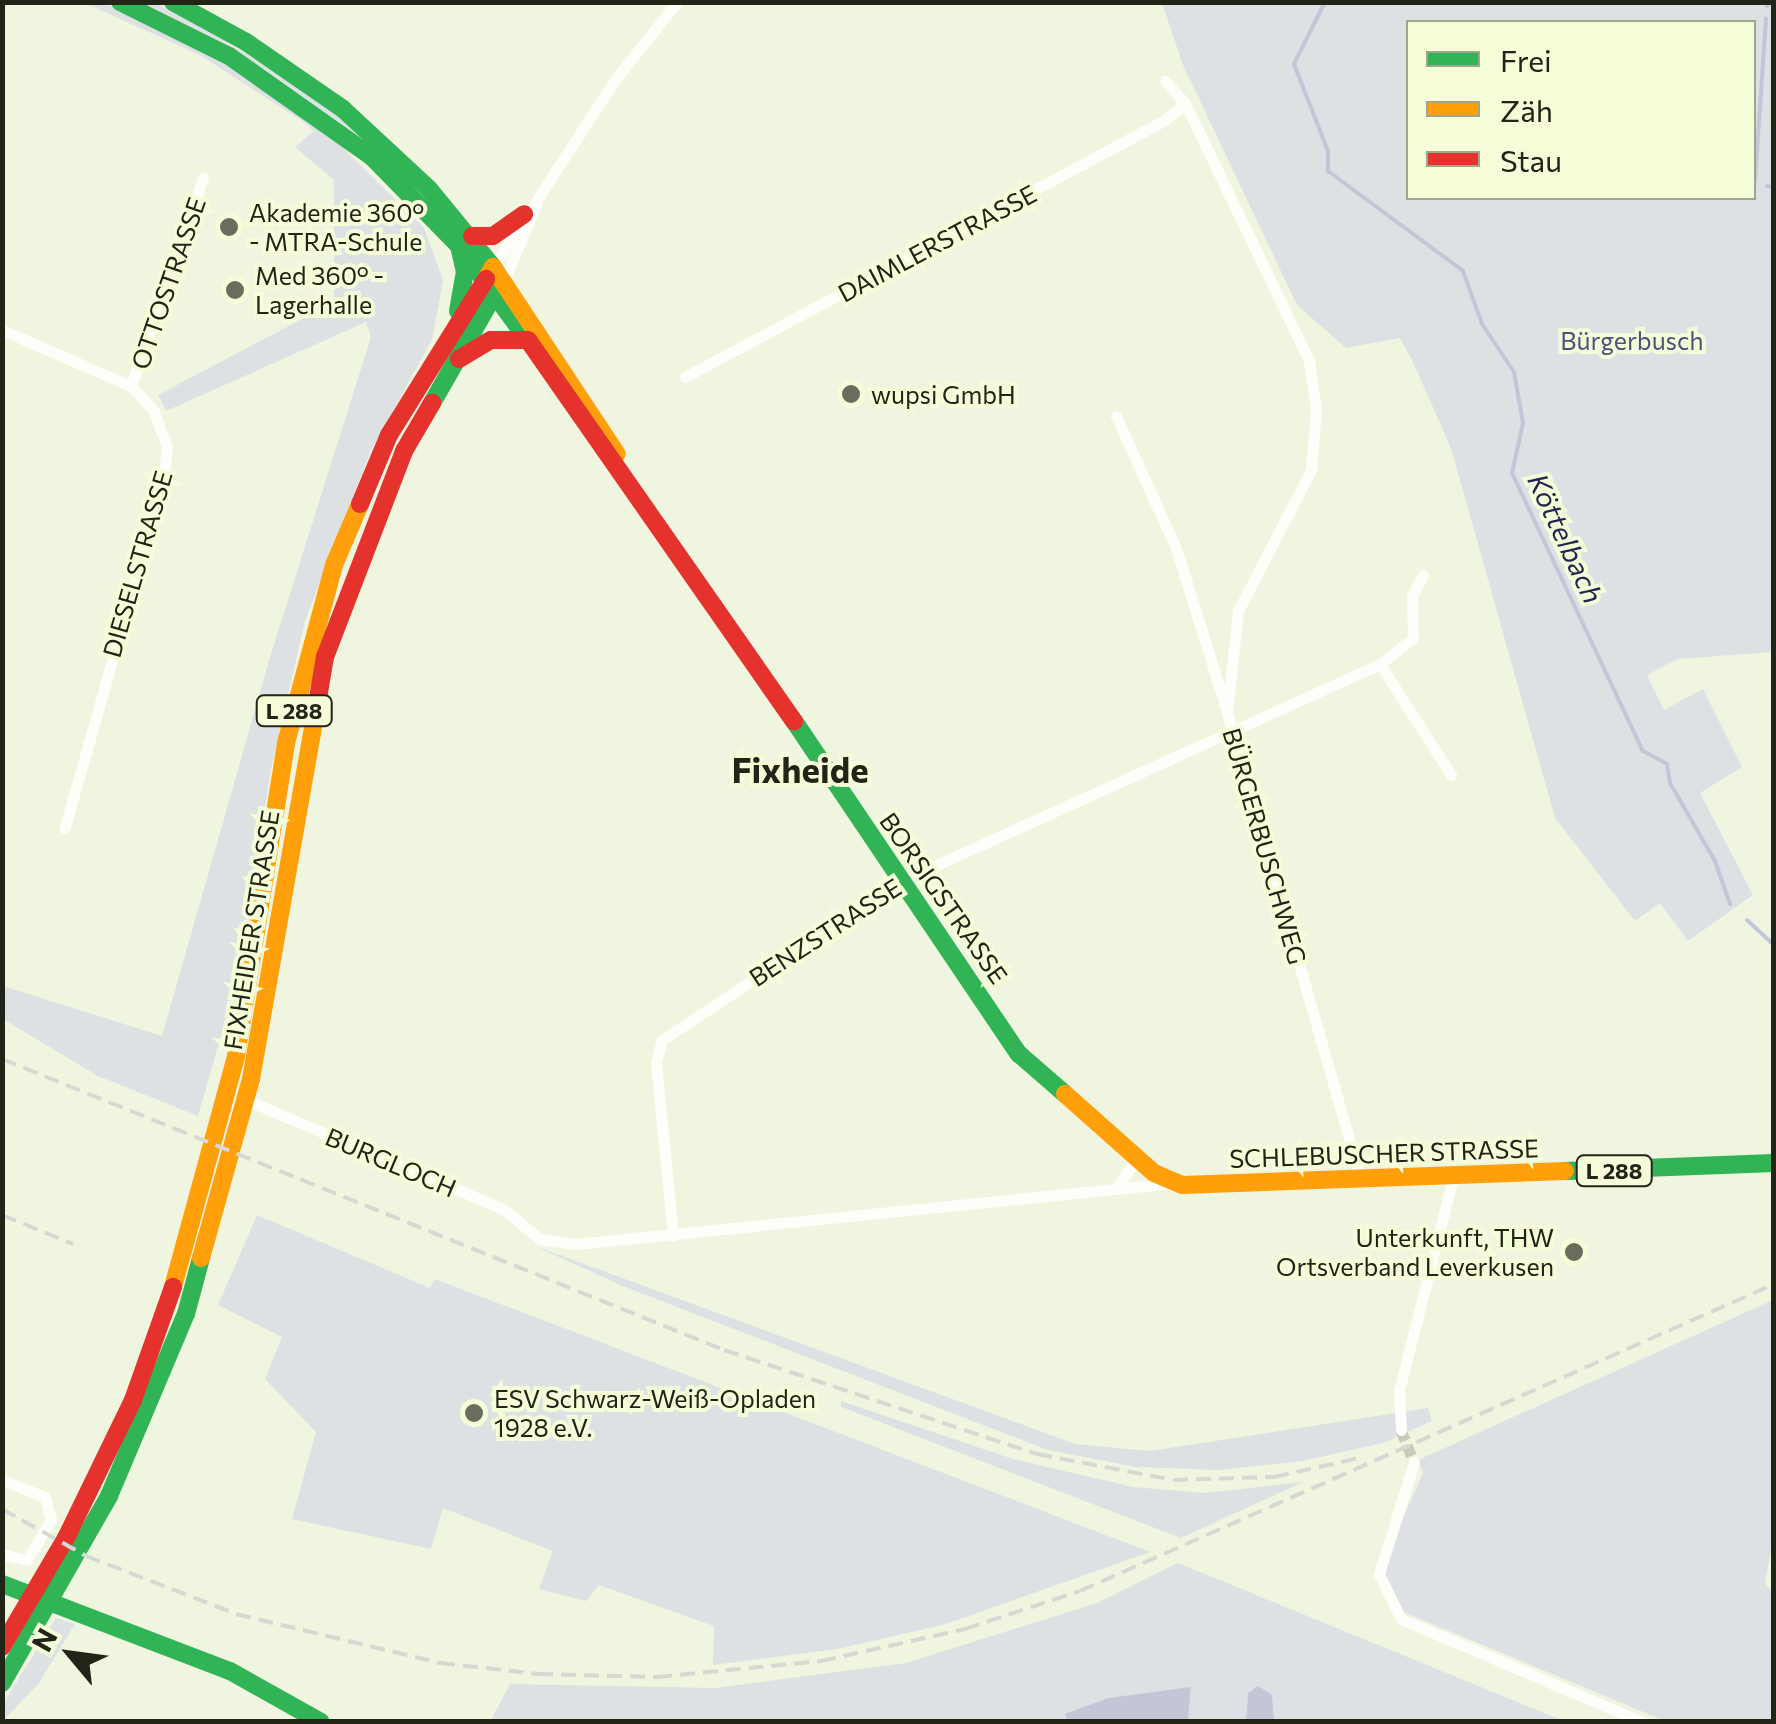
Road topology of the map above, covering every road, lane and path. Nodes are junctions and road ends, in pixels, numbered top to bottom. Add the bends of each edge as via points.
1 (120, 2) edge
2 (172, 2) edge
3 (677, 2) edge
4 (1165, 81) dead end
5 (1185, 103) junction
6 (203, 178) dead end
7 (544, 185) junction
8 (524, 214) junction
9 (466, 241) junction
10 (497, 285) junction
11 (453, 323) junction
12 (2, 330) edge
13 (528, 340) junction
14 (452, 364) junction
15 (685, 377) dead end
16 (131, 386) junction
17 (1116, 416) dead end
18 (616, 464) junction
19 (1422, 575) dead end
20 (1380, 664) junction
21 (1227, 713) junction
22 (1232, 733) junction
23 (1451, 775) dead end
24 (65, 828) dead end
25 (902, 881) junction
26 (236, 1095) dead end
27 (1136, 1160) junction
28 (1774, 1163) edge
29 (1454, 1174) junction
30 (1360, 1179) junction
31 (1173, 1183) junction
32 (1117, 1187) junction
33 (205, 1224) junction
34 (673, 1236) junction
35 (540, 1238) joint
36 (1401, 1430) tunnel mouth
37 (1414, 1462) tunnel mouth
38 (2, 1480) edge
39 (75, 1541) junction
40 (2, 1554) edge
41 (2, 1584) edge
42 (49, 1588) junction
43 (35, 1612) junction
44 (2, 1647) edge
45 (2, 1683) edge
46 (321, 1722) edge
47 (1643, 1722) edge

1 - 9 main road via 278,86 371,156
2 - 9 main road via 246,42 343,109
3 - 7 street, FIXHEIDER STRASSE
4 - 5 street, BÜRGERBUSCHWEG
5 - 15 street, DAIMLERSTRASSE via 1165,120
5 - 21 street, BÜRGERBUSCHWEG via 1308,360 1316,409 1306,488 1238,611
6 - 16 street, OTTOSTRASSE
7 - 8 street, FIXHEIDER STRASSE
7 - 10 street, FIXHEIDER STRASSE
8 - 9 main road via 492,236
8 - 10 street, FIXHEIDER STRASSE
9 - 10 main road
9 - 11 main road, L 288 via 465,284
10 - 11 main road, FIXHEIDER STRASSE / L 288
10 - 13 main road
10 - 14 main road, FIXHEIDER STRASSE / L 288
10 - 18 main road via 602,422
11 - 33 main road, FIXHEIDER STRASSE / L 288 via 365,488 308,648
12 - 16 street
13 - 14 main road via 491,340
13 - 18 main road
14 - 33 main road, FIXHEIDER STRASSE / L 288 via 375,517 325,657 251,1079
16 - 24 street, DIESELSTRASSE via 159,420 167,462
17 - 21 street via 1176,548
18 - 25 main road, BORSIGSTRASSE
19 - 20 street via 1412,595 1413,638
20 - 22 street, BENZSTRASSE
20 - 23 street
21 - 22 street, BÜRGERBUSCHWEG
22 - 25 street, BENZSTRASSE
22 - 30 street, BÜRGERBUSCHWEG
25 - 27 main road, BORSIGSTRASSE via 966,966 1019,1054
25 - 34 street, BENZSTRASSE via 662,1040 656,1062
26 - 35 street, BURGLOCH via 502,1209
27 - 31 main road, BORSIGSTRASSE
27 - 32 street
28 - 29 main road, SCHLEBUSCHER STRASSE / L 288
29 - 30 main road, SCHLEBUSCHER STRASSE / L 288
29 - 36 street via 1398,1391
30 - 31 main road, SCHLEBUSCHER STRASSE / L 288
31 - 32 street, SCHLEBUSCHER STRASSE
32 - 34 street, SCHLEBUSCHER STRASSE
33 - 39 main road, FIXHEIDER STRASSE / L 288
34 - 35 street, SCHLEBUSCHER STRASSE via 592,1244
37 - 47 street via 1380,1574 1400,1620
38 - 40 street via 45,1497 49,1524 33,1554 19,1562
39 - 42 main road, FIXHEIDER STRASSE / L 288 via 70,1570
39 - 42 main road, FIXHEIDER STRASSE / L 288 via 53,1560
41 - 46 main road via 230,1670
42 - 43 main road, FIXHEIDER STRASSE / L 288
43 - 44 main road, FIXHEIDER STRASSE / L 288
43 - 45 main road, FIXHEIDER STRASSE / L 288

